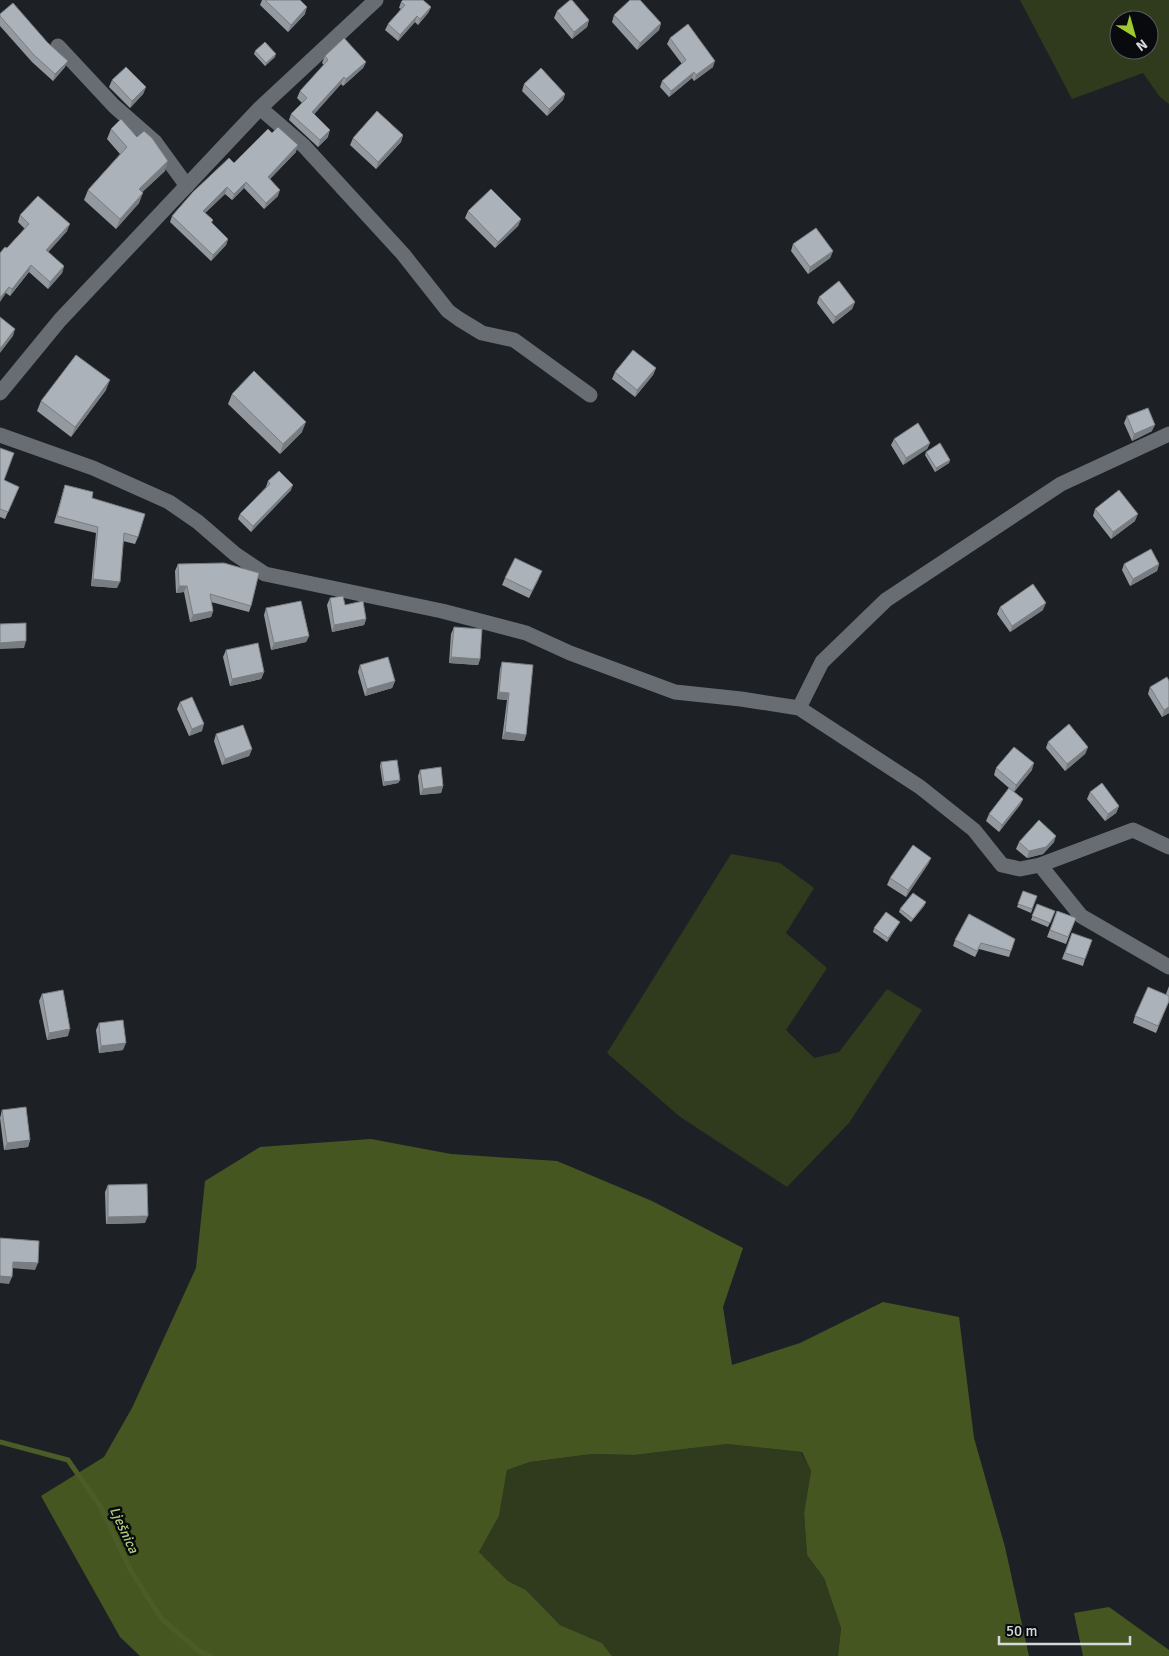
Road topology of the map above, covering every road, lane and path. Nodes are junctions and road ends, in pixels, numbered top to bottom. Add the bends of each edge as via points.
1 (376, 0) edge
2 (58, 46) dead end
3 (260, 108) junction
4 (187, 186) junction
5 (0, 393) edge
6 (590, 395) dead end
7 (1169, 434) edge
8 (0, 435) edge
9 (799, 708) junction
10 (1169, 847) edge
11 (1040, 865) junction
12 (1169, 967) edge

1 - 3 street
2 - 4 street via 114,106 155,142
3 - 4 street
3 - 6 street via 304,146 459,320 482,333 514,340
4 - 5 street via 60,320
7 - 9 street via 1061,484 886,600 822,662
8 - 9 street via 93,468 169,502 265,574 442,610 526,633 675,692
9 - 11 street via 920,787 974,830 1002,865 1020,868
10 - 11 street via 1133,830
11 - 12 street via 1081,916

